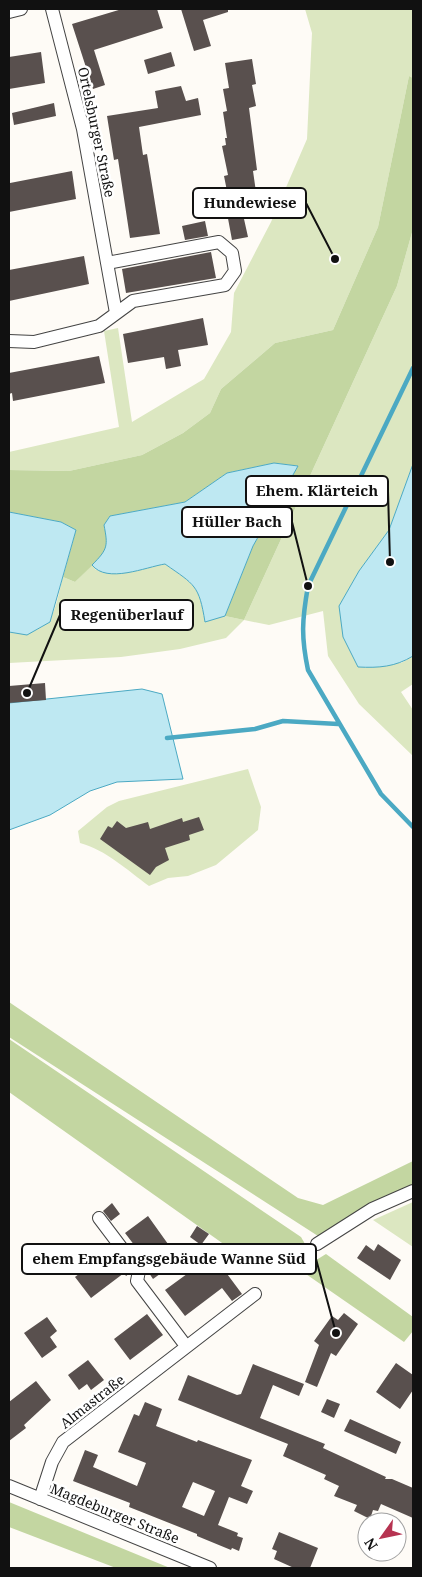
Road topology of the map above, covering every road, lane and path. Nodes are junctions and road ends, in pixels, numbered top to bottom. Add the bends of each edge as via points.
1 (22, 9) edge
2 (52, 9) edge
3 (9, 12) edge
4 (107, 263) junction
5 (116, 313) junction
6 (9, 341) edge
7 (413, 1191) edge
8 (99, 1218) dead end
9 (317, 1244) dead end
10 (256, 1294) dead end
11 (186, 1346) junction
12 (9, 1486) edge
13 (40, 1499) junction
14 (210, 1568) edge

1 - 3 street
2 - 4 street, Ortelsburger Straße via 82,122
4 - 5 street, Ortelsburger Straße
4 - 5 street via 219,242 232,254 235,271 226,285 133,301
5 - 6 street via 99,326 34,342
7 - 9 street via 372,1210
8 - 11 street via 139,1271 137,1281
10 - 11 street, Almastraße
11 - 13 street, Almastraße via 63,1442 52,1462
12 - 13 street, Magdeburger Straße
13 - 14 street, Magdeburger Straße

